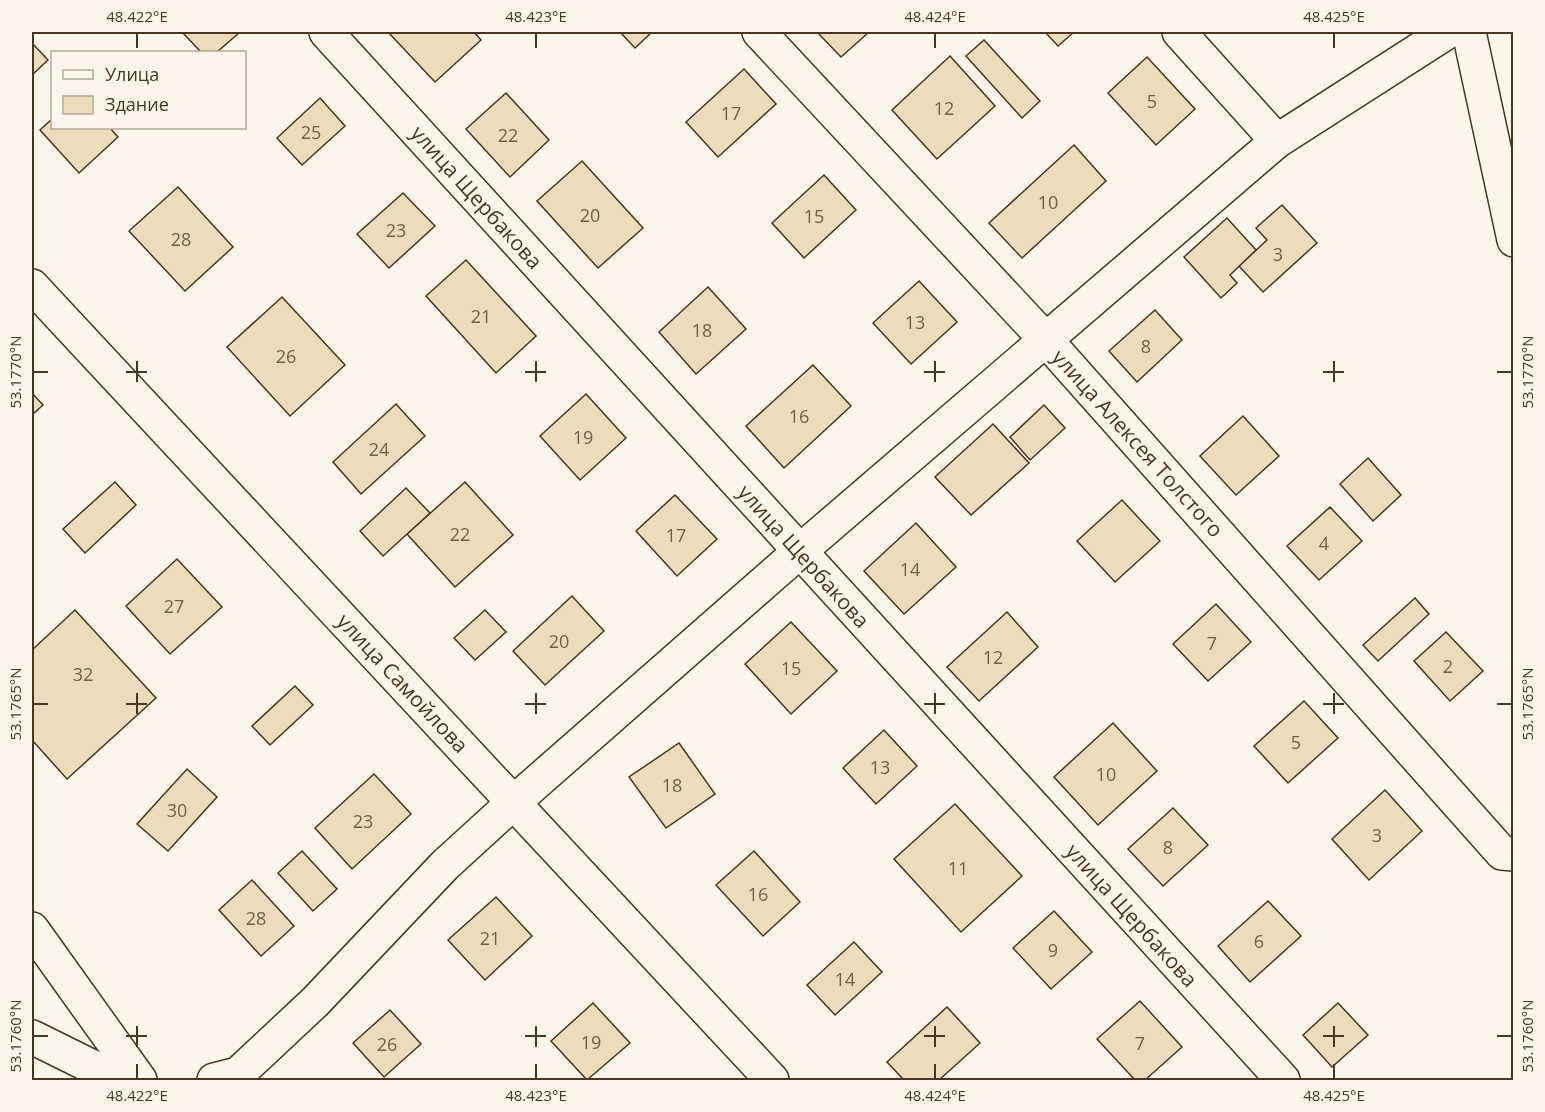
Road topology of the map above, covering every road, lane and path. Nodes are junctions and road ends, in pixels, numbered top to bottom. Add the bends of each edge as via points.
1 (326, 32) edge
2 (759, 32) edge
3 (1179, 32) edge
4 (1447, 32) edge
5 (1469, 32) edge
6 (1277, 141) junction
7 (1514, 240) edge
8 (32, 286) edge
9 (1046, 340) junction
10 (800, 551) junction
11 (514, 802) junction
12 (1514, 854) edge
13 (32, 929) edge
14 (32, 1037) edge
15 (119, 1080) edge
16 (140, 1080) edge
17 (214, 1080) edge
18 (772, 1080) edge
19 (1283, 1080) edge

1 - 10 street, улица Щербакова
2 - 9 street, улица Алексея Толстого
3 - 6 street
4 - 6 street
5 - 7 street
6 - 9 street
8 - 11 street, улица Самойлова
9 - 10 street
9 - 12 street, улица Алексея Толстого via 1502,853
10 - 11 street
10 - 19 street, улица Щербакова
11 - 17 street via 238,1074
11 - 18 street, улица Самойлова
13 - 16 street
14 - 15 street

